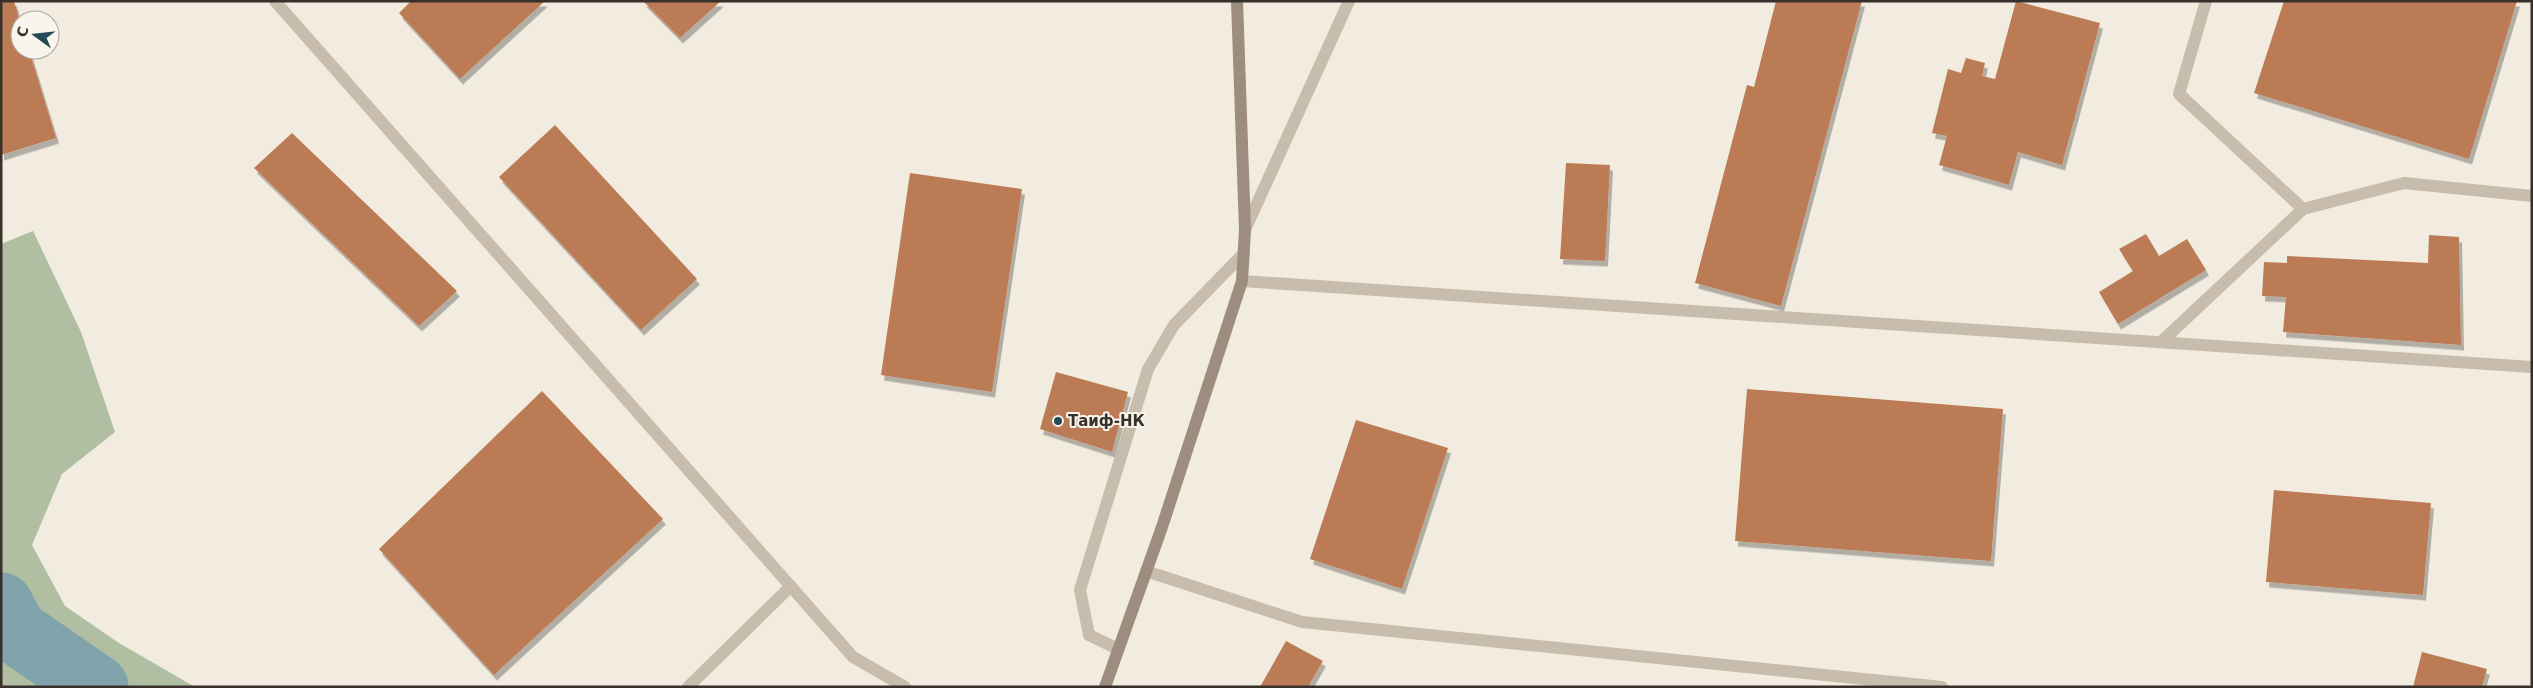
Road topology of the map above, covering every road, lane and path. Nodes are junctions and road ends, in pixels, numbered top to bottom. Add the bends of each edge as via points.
1 (275, 1) edge
2 (1237, 1) edge
3 (1349, 1) edge
4 (2206, 1) edge
5 (2532, 196) edge
6 (2303, 209) junction
7 (1245, 230) junction
8 (1244, 253) junction
9 (1242, 281) junction
10 (2161, 342) junction
11 (2532, 367) edge
12 (1146, 571) junction
13 (791, 586) junction
14 (1118, 649) junction
15 (1853, 682) edge
16 (688, 687) edge
17 (905, 687) edge
18 (1105, 687) edge
19 (1942, 687) edge

1 - 13 lane
2 - 7 main road
3 - 7 lane
4 - 6 lane via 2179,94
5 - 6 lane via 2404,183
6 - 10 lane
7 - 8 main road
8 - 9 main road
8 - 14 lane via 1174,325 1148,369 1080,590 1089,635
9 - 10 lane
9 - 12 main road
10 - 11 lane
12 - 14 main road
12 - 15 lane via 1302,622
13 - 16 lane
13 - 17 lane via 853,657
14 - 18 main road
15 - 19 lane

